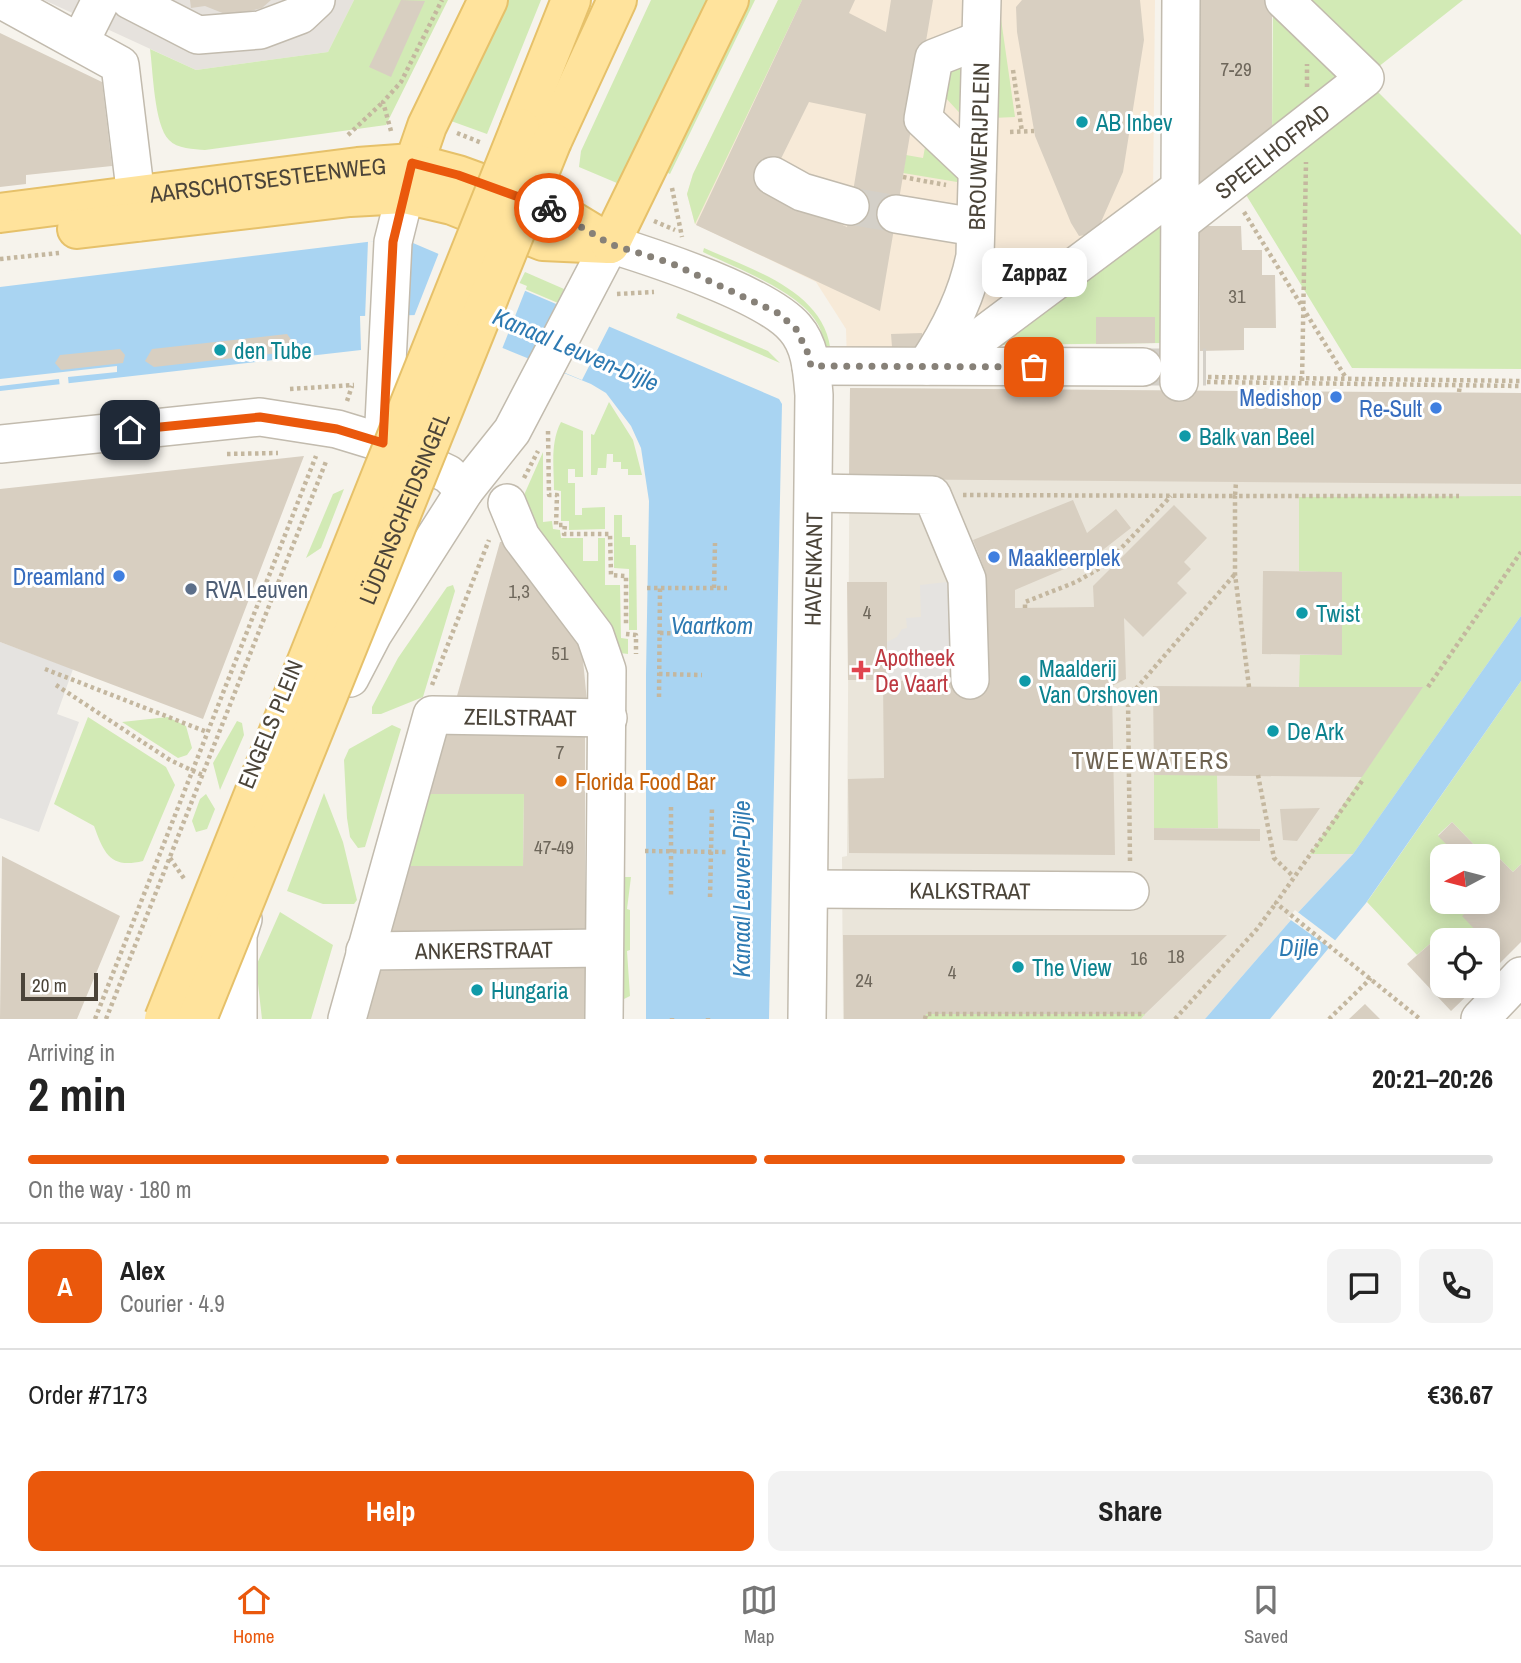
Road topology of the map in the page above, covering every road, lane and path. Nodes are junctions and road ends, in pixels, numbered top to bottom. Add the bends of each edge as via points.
1 (2, 0) edge
2 (101, 0) edge
3 (130, 0) edge
4 (316, 0) edge
5 (442, 0) edge
6 (488, 0) edge
7 (572, 0) edge
8 (617, 0) edge
9 (729, 0) edge
10 (1181, 0) edge
11 (1284, 0) edge
12 (982, 1) edge
13 (980, 40) junction
14 (80, 42) junction
15 (383, 102) junction
16 (391, 132) dead end
17 (536, 134) junction
18 (345, 139) dead end
19 (977, 170) junction
20 (773, 176) dead end
21 (409, 178) junction
22 (1227, 185) junction
23 (1180, 205) junction
24 (850, 206) tunnel mouth
25 (137, 208) junction
26 (0, 213) edge
27 (896, 214) tunnel mouth
28 (975, 227) junction
29 (0, 239) edge
30 (610, 244) junction
31 (1305, 291) dead end
32 (1304, 310) junction
33 (811, 366) junction
34 (926, 366) junction
35 (1143, 368) tunnel mouth
36 (1346, 378) dead end
37 (1236, 379) dead end
38 (1179, 382) dead end
39 (1303, 383) dead end
40 (1460, 385) dead end
41 (1236, 391) dead end
42 (1459, 392) dead end
43 (0, 444) edge
44 (393, 447) junction
45 (317, 453) dead end
46 (328, 455) dead end
47 (1236, 482) dead end
48 (465, 490) junction
49 (814, 493) junction
50 (932, 495) junction
51 (1171, 496) junction
52 (1235, 496) junction
53 (1459, 496) dead end
54 (507, 503) dead end
55 (715, 543) dead end
56 (1521, 552) edge
57 (1235, 574) junction
58 (647, 588) dead end
59 (660, 588) junction
60 (714, 588) junction
61 (727, 588) dead end
62 (1025, 608) dead end
63 (660, 633) junction
64 (705, 634) dead end
65 (45, 669) dead end
66 (659, 674) junction
67 (702, 675) dead end
68 (970, 680) dead end
69 (56, 685) dead end
70 (1249, 687) dead end
71 (1428, 687) dead end
72 (659, 696) dead end
73 (608, 718) junction
74 (207, 732) junction
75 (260, 751) junction
76 (307, 765) junction
77 (191, 770) junction
78 (202, 775) junction
79 (1258, 775) dead end
80 (1362, 781) dead end
81 (671, 807) dead end
82 (712, 807) dead end
83 (645, 851) dead end
84 (671, 851) junction
85 (712, 852) junction
86 (729, 852) dead end
87 (1294, 877) junction
88 (809, 889) junction
89 (1130, 891) joint
90 (671, 896) dead end
91 (198, 897) junction
92 (710, 897) dead end
93 (1276, 903) junction
94 (244, 919) junction
95 (604, 948) junction
96 (365, 951) junction
97 (1371, 978) junction
98 (1145, 1014) dead end
99 (95, 1019) edge
100 (106, 1019) edge
101 (164, 1019) edge
102 (184, 1019) edge
103 (197, 1019) edge
104 (238, 1019) edge
105 (346, 1019) edge
106 (604, 1019) edge
107 (807, 1019) edge
108 (925, 1019) edge
109 (1175, 1019) edge
110 (1329, 1019) edge
111 (1420, 1019) edge

1 - 14 street
2 - 14 street
3 - 4 street via 198,35 260,30 300,15
5 - 15 path via 401,82
6 - 21 main road via 433,113
7 - 17 main road, LÜDENSCHEIDSINGEL
8 - 17 main road, LÜDENSCHEIDSINGEL
9 - 30 main road
10 - 23 street
11 - 22 street, SPEELHOFPAD via 1364,78
12 - 13 street, BROUWERIJPLEIN
13 - 19 street, BROUWERIJPLEIN
13 - 19 street via 934,58 923,119
14 - 25 street via 120,65
15 - 16 path
15 - 18 path
17 - 101 main road, LÜDENSCHEIDSINGEL, bridge
17 - 103 main road, LÜDENSCHEIDSINGEL, bridge
19 - 28 street, BROUWERIJPLEIN
20 - 24 street via 802,192
21 - 25 main road, AARSCHOTSESTEENWEG via 358,167
21 - 30 main road, AARSCHOTSESTEENWEG via 452,205 543,241
21 - 44 street, ENGELS PLEIN via 393,242 388,365
22 - 23 street, SPEELHOFPAD
22 - 32 path
23 - 34 street, SPEELHOFPAD via 971,344
23 - 38 street
25 - 26 main road, AARSCHOTSESTEENWEG
25 - 29 main road, AARSCHOTSESTEENWEG
27 - 28 street
28 - 34 street, BROUWERIJPLEIN via 970,282 948,333
30 - 33 street, HAVENKANT via 671,263 778,313 796,329
30 - 48 street, ENGELS PLEIN via 512,431
31 - 32 path
32 - 36 path
32 - 39 path
33 - 34 street
33 - 49 street, HAVENKANT
34 - 35 street
37 - 41 path
40 - 42 path
43 - 44 street via 260,417 337,429
44 - 48 street via 448,474
44 - 75 street, ENGELS PLEIN via 410,470 406,493 337,583 312,626
45 - 74 path
46 - 78 path
47 - 52 path
48 - 76 street, ENGELS PLEIN via 373,634
49 - 50 street
49 - 88 street, HAVENKANT
50 - 51 path
50 - 68 street via 967,579
51 - 52 path
51 - 62 path via 1105,565 1025,603
52 - 53 path
52 - 57 path
54 - 73 street via 521,537 595,635 607,670
55 - 60 path
56 - 71 path
57 - 70 path
57 - 89 path via 1128,698
58 - 59 path
59 - 60 path
59 - 63 path
60 - 61 path
63 - 64 path
63 - 66 path
65 - 74 path
66 - 67 path
66 - 72 path
69 - 77 path
73 - 95 street
73 - 96 street, ZEILSTRAAT via 432,715
74 - 77 path
75 - 76 street via 272,766 290,771
75 - 91 street, ENGELS PLEIN
76 - 94 street, ENGELS PLEIN via 266,855
77 - 78 path
77 - 99 path
78 - 100 path
79 - 87 path via 1274,858
80 - 87 path
81 - 84 path
82 - 85 path
83 - 84 path
84 - 85 path
84 - 90 path
85 - 86 path
85 - 92 path
87 - 93 path
88 - 89 street, KALKSTRAAT
88 - 107 street, HAVENKANT
91 - 94 street via 205,910 220,919
91 - 102 street, ENGELS PLEIN via 181,946 178,978
93 - 97 path
93 - 109 path
94 - 104 street, ENGELS PLEIN via 238,935
95 - 96 street, ANKERSTRAAT
95 - 106 street
96 - 105 street
97 - 110 path
97 - 111 path
98 - 108 path via 926,1014

